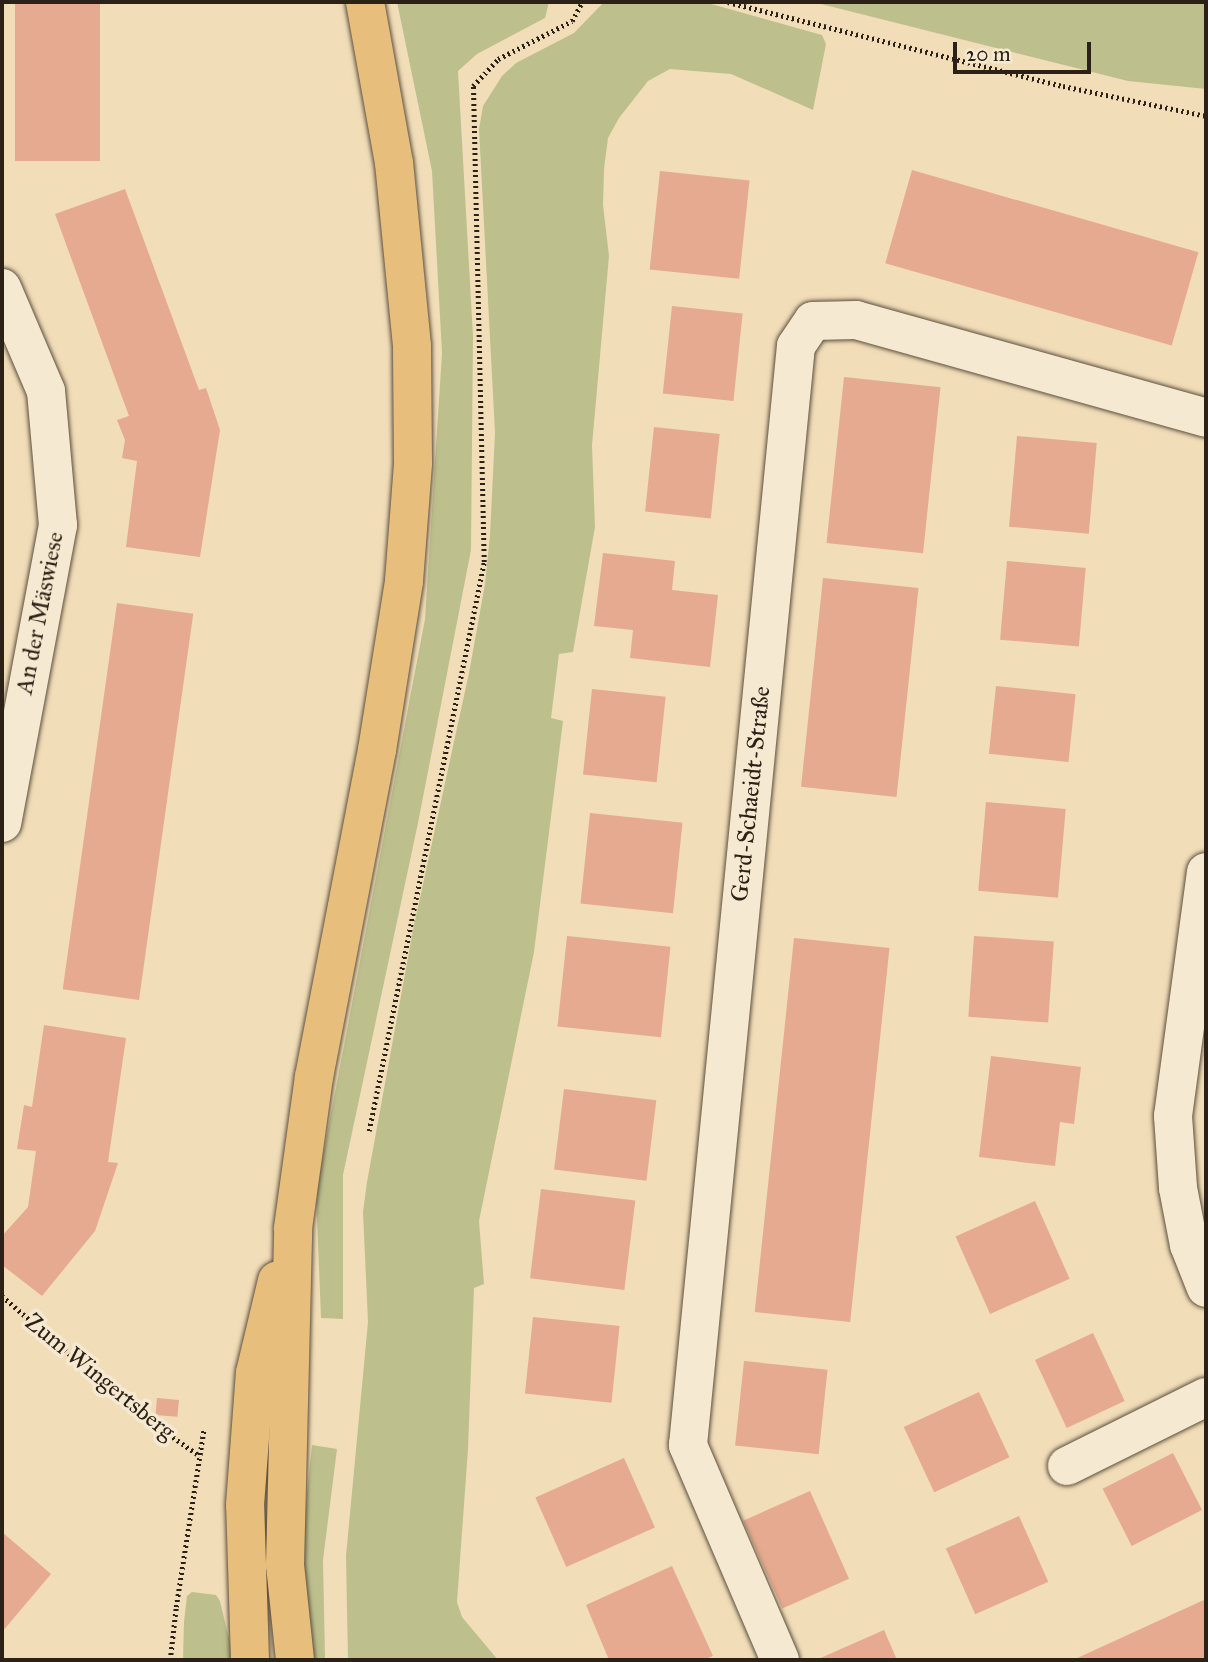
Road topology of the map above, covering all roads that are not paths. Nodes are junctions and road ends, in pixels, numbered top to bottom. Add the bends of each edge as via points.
1 (365, 2) edge
2 (2, 288) edge
3 (1206, 418) edge
4 (3, 821) edge
5 (1206, 872) edge
6 (293, 1228) junction
7 (1206, 1288) edge
8 (1206, 1397) edge
9 (1068, 1466) dead end
10 (250, 1660) edge
11 (295, 1660) edge
12 (780, 1660) edge

1 - 6 main road via 394,163 412,346 413,463 404,581 377,750 314,1077
2 - 4 street, An der Mäswiese via 46,391 58,525
3 - 12 street, Gerd-Schaeidt-Straße via 856,320 813,321 796,346 688,1445
5 - 7 street via 1173,1116 1178,1188 1189,1245
6 - 10 main road via 255,1373 245,1505
6 - 11 main road via 285,1565
8 - 9 street

